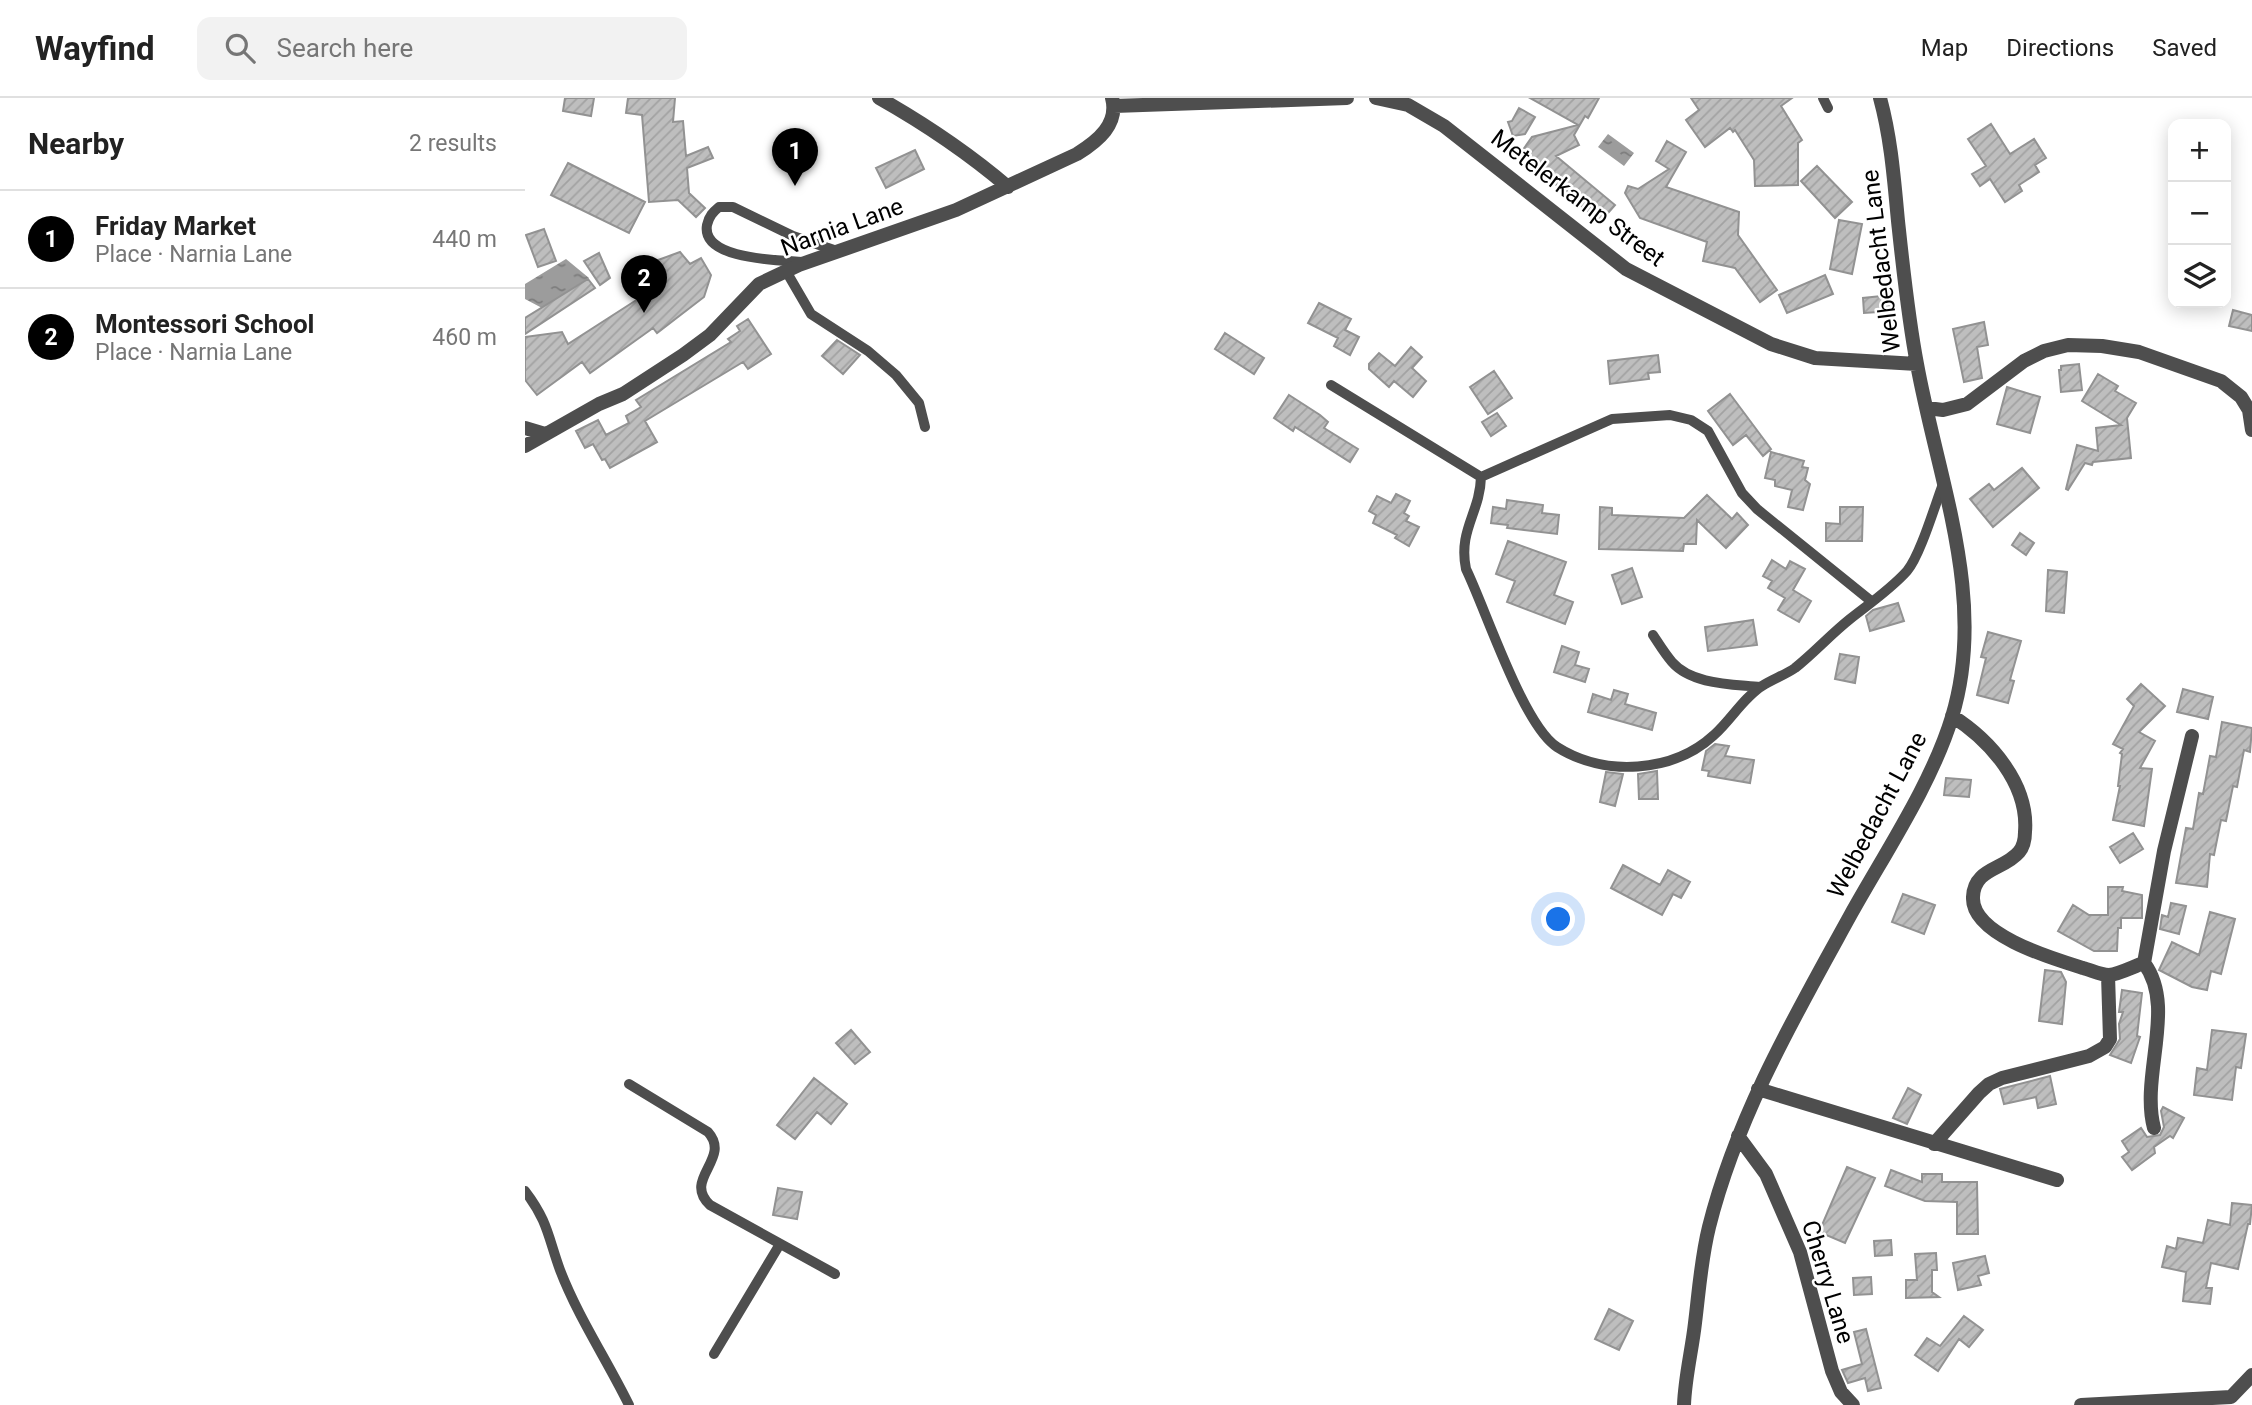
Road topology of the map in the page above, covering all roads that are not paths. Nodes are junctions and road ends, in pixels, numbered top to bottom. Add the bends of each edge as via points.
1 (879, 98) edge
2 (1347, 98) edge
3 (1376, 98) edge
4 (1879, 98) edge
5 (1113, 107) edge
6 (1008, 187) junction
7 (837, 251) junction
8 (805, 263) junction
9 (786, 271) junction
10 (1917, 364) junction
11 (1331, 386) dead end
12 (1927, 408) junction
13 (925, 427) dead end
14 (525, 428) edge
15 (2252, 430) edge
16 (545, 434) junction
17 (525, 446) edge
18 (1481, 477) junction
19 (1945, 480) junction
20 (1871, 601) junction
21 (1653, 635) dead end
22 (1761, 687) junction
23 (1952, 716) junction
24 (2192, 736) dead end
25 (2144, 963) junction
26 (2108, 975) junction
27 (629, 1084) dead end
28 (1758, 1089) junction
29 (2154, 1128) dead end
30 (1738, 1136) junction
31 (1934, 1144) junction
32 (2057, 1180) dead end
33 (525, 1191) edge
34 (780, 1244) junction
35 (835, 1274) dead end
36 (714, 1354) dead end
37 (2252, 1375) edge
38 (2231, 1401) edge
39 (629, 1405) edge
40 (1684, 1405) edge
41 (1853, 1405) edge
42 (2081, 1405) edge

1 - 6 street via 977,160
2 - 5 street
3 - 10 street, Metelerkamp Street via 1408,105 1444,126 1637,276 1771,344 1815,358
4 - 10 street, Welbedacht Lane via 1891,150
5 - 6 street, Narnia Lane via 1103,134 1087,148
6 - 7 street, Narnia Lane
7 - 8 street, Narnia Lane
7 - 8 lane via 733,207 719,206 708,220 706,230 712,241 738,255
8 - 9 street, Narnia Lane
9 - 13 lane via 811,314 896,375 919,403
9 - 16 street, Narnia Lane via 759,284 710,335 683,355 623,394
10 - 12 street, Welbedacht Lane
11 - 18 lane
12 - 15 street via 1958,408 2044,351 2068,345 2102,346 2139,352 2221,381 2241,397
12 - 19 street, Welbedacht Lane
14 - 16 street
16 - 17 street, Narnia Lane
18 - 20 lane via 1612,419 1670,415 1691,420 1708,432 1742,493
18 - 22 lane via 1462,552 1525,704 1542,734 1555,746 1600,764 1664,763 1698,748
19 - 20 lane via 1912,563
19 - 23 street, Welbedacht Lane via 1965,603 1960,682
20 - 22 lane via 1796,667
21 - 22 lane via 1672,663 1691,676
23 - 26 street via 1973,729 2004,766 2022,796 2026,818 2019,853 1975,884 1975,911 2007,939 2052,959
23 - 28 street, Welbedacht Lane via 1926,778
24 - 25 street via 2164,851
25 - 26 street
25 - 29 street via 2155,983 2159,1013 2150,1087
26 - 31 street via 2110,1033 2105,1047 2089,1056 1989,1084
27 - 34 lane via 709,1132 716,1146 701,1184 703,1199
28 - 30 street, Welbedacht Lane
28 - 31 street
30 - 40 street, Welbedacht Lane via 1707,1231
30 - 41 street, Cherry Lane via 1766,1174 1800,1252 1832,1371
31 - 32 street
33 - 39 lane via 549,1232 560,1270 588,1330
34 - 35 lane
34 - 36 lane
37 - 38 street
38 - 42 street

